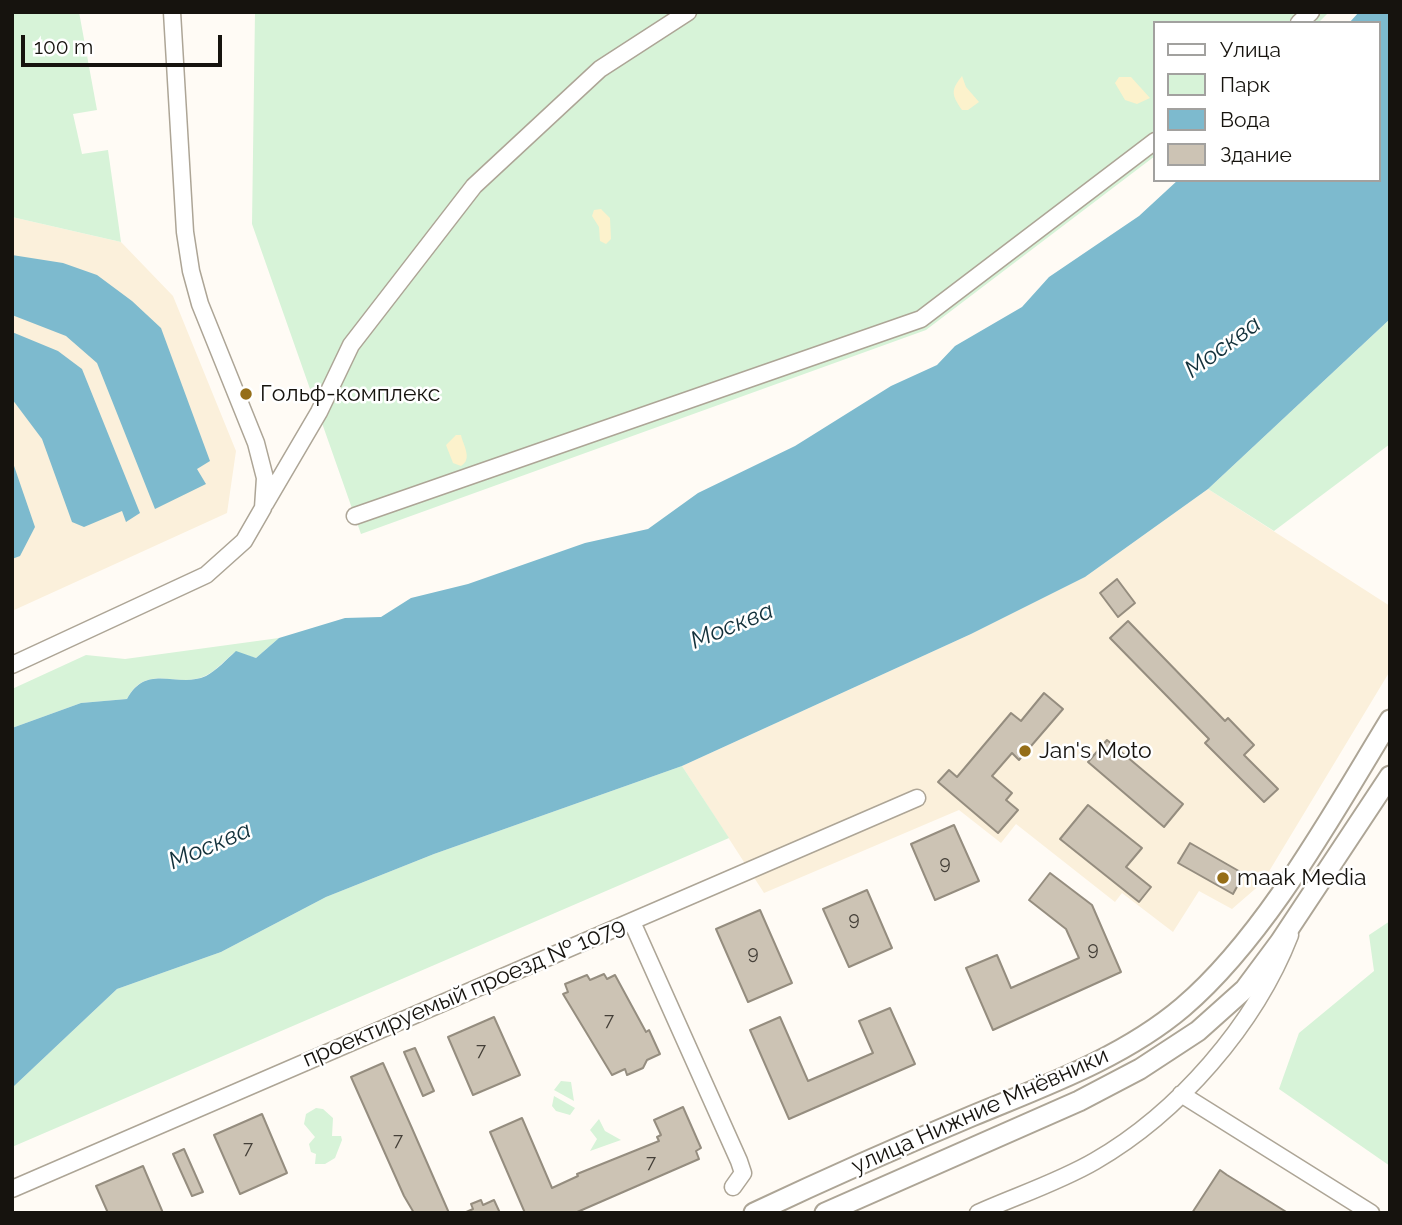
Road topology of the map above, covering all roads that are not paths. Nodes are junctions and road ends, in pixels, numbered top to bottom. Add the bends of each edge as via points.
1 (172, 12) edge
2 (688, 12) edge
3 (1154, 142) edge
4 (263, 508) junction
5 (355, 516) dead end
6 (253, 549) dead end
7 (229, 556) junction
8 (12, 665) edge
9 (1390, 720) edge
10 (1390, 776) edge
11 (916, 798) dead end
12 (1297, 918) junction
13 (632, 922) junction
14 (1181, 1094) junction
15 (733, 1187) dead end
16 (12, 1189) edge
17 (754, 1213) edge
18 (825, 1213) edge
19 (978, 1213) edge
20 (1371, 1213) edge

1 - 4 street via 191,271 256,443 265,478
2 - 4 street via 600,69 474,186 351,345 319,412
3 - 5 street via 921,318
4 - 7 street via 244,541
6 - 7 street
7 - 8 street via 206,575
9 - 17 main road, улица Нижние Мнёвники via 1253,933 1183,1008 1074,1073
10 - 12 main road, улица Нижние Мнёвники
11 - 13 street, проектируемый проезд № 1079
12 - 14 street via 1274,976
12 - 18 main road, улица Нижние Мнёвники via 1227,1008 1140,1069 1079,1101
13 - 15 street via 739,1161 743,1173
13 - 16 street, проектируемый проезд № 1079
14 - 19 street via 1151,1124 1094,1162
14 - 20 street

